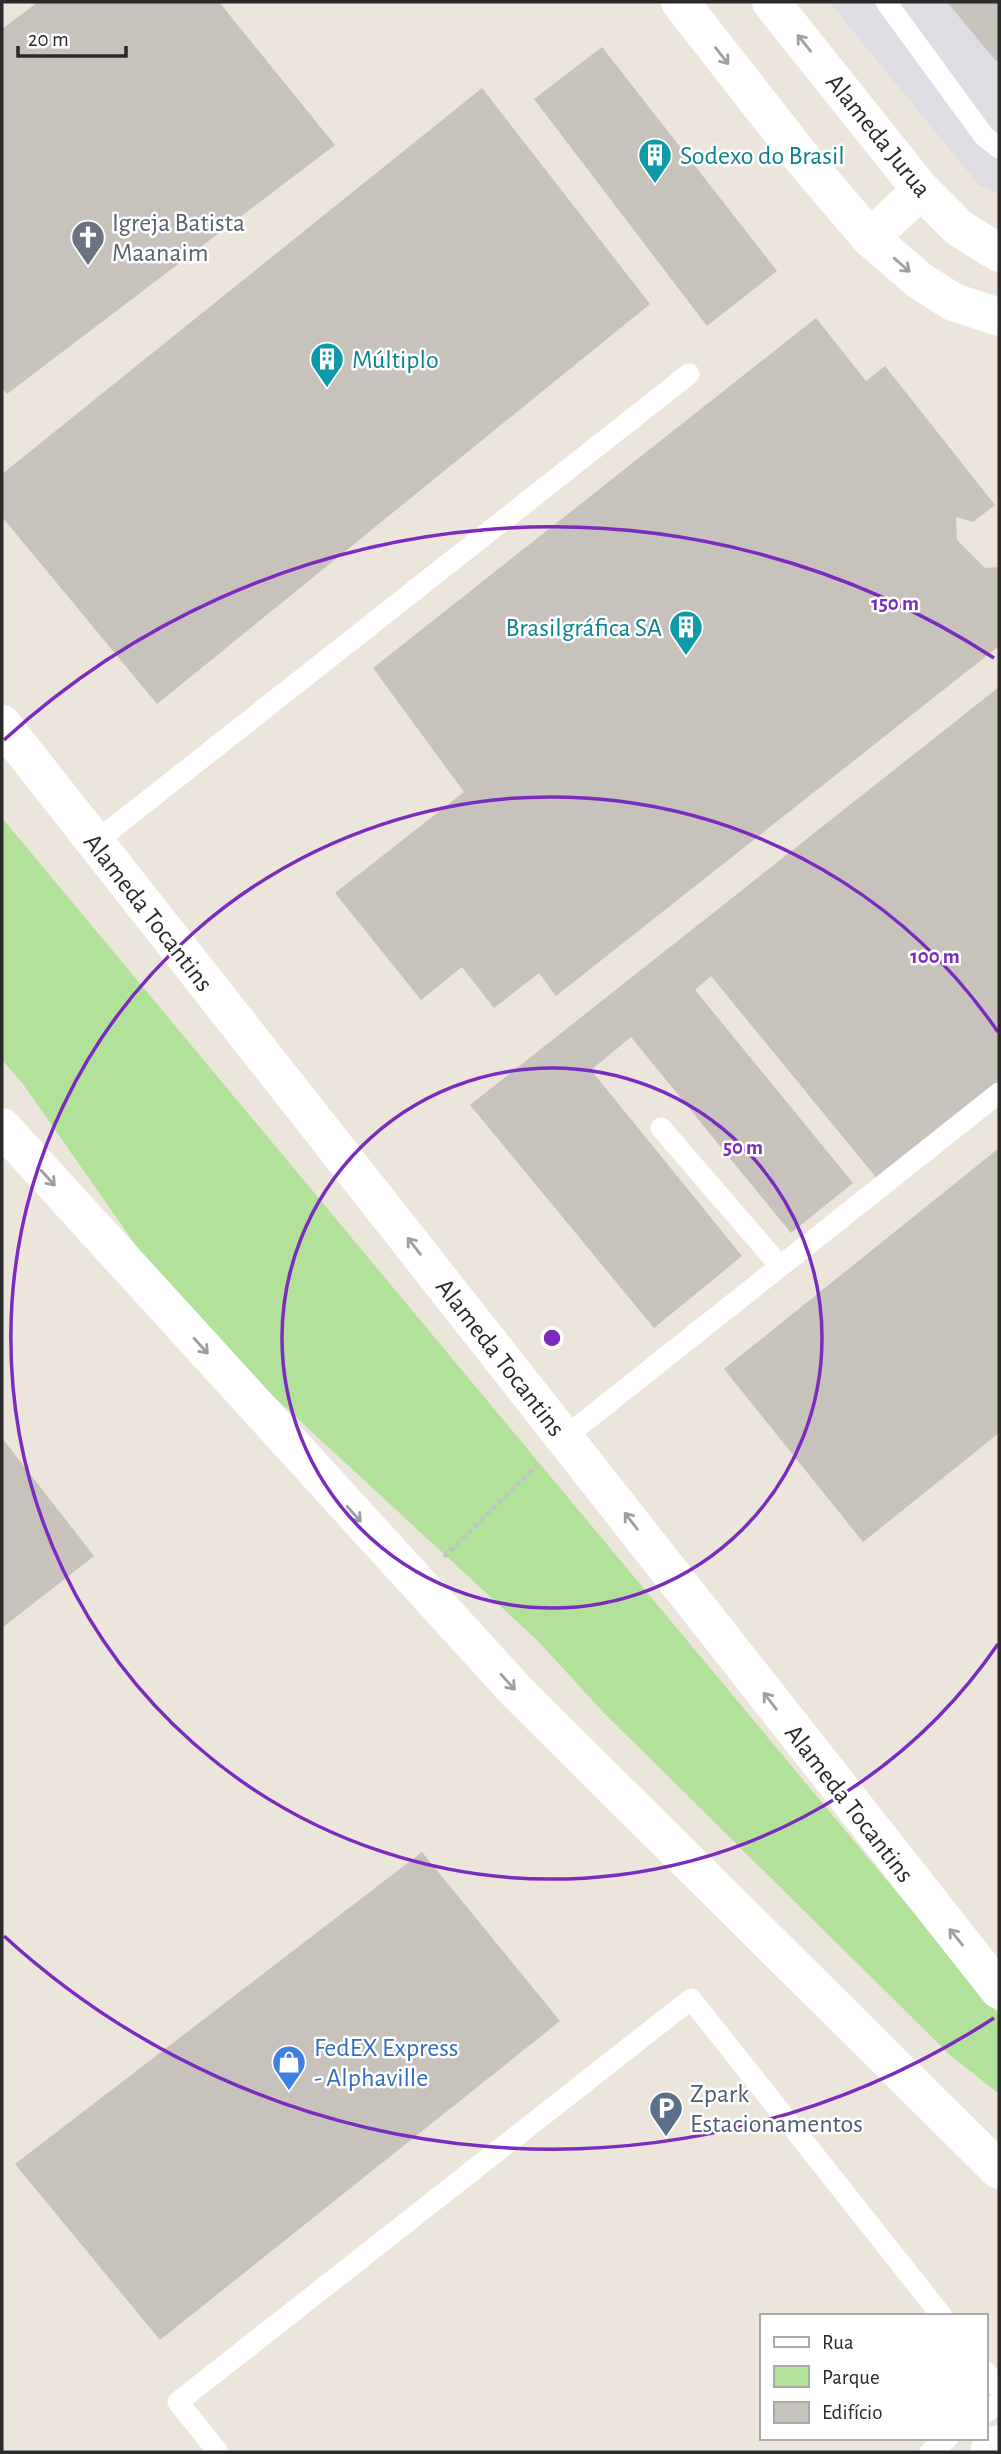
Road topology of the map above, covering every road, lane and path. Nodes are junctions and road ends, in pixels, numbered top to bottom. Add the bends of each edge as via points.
1 (680, 2) edge
2 (771, 2) edge
3 (886, 2) edge
4 (999, 148) edge
5 (921, 190) junction
6 (870, 237) junction
7 (999, 253) edge
8 (999, 317) edge
9 (689, 374) dead end
10 (2, 724) edge
11 (94, 843) junction
12 (999, 1093) edge
13 (2, 1127) edge
14 (661, 1128) dead end
15 (780, 1266) junction
16 (565, 1437) junction
17 (456, 1546) dead end
18 (999, 1990) edge
19 (996, 2157) edge
20 (940, 2314) edge
21 (987, 2373) edge
22 (999, 2388) edge
23 (945, 2440) edge
24 (999, 2444) edge
25 (218, 2452) edge
26 (930, 2452) edge
27 (989, 2452) edge

1 -> 6 main road
5 -> 2 main road, Alameda Jurua
3 - 4 lane via 984,136
5 - 6 main road
5 - 7 main road, Alameda Jurua via 959,228
6 -> 8 main road via 919,280 953,302
9 - 11 lane
10 - 11 main road, Alameda Tocantins
16 -> 11 main road, Alameda Tocantins
12 - 15 lane
13 -> 19 main road via 517,1693
14 - 15 lane
15 - 16 lane
16 - 17 path
18 -> 16 main road, Alameda Tocantins
20 - 25 lane via 691,1998 178,2402
21 - 22 lane
23 - 26 lane
24 - 27 main road

